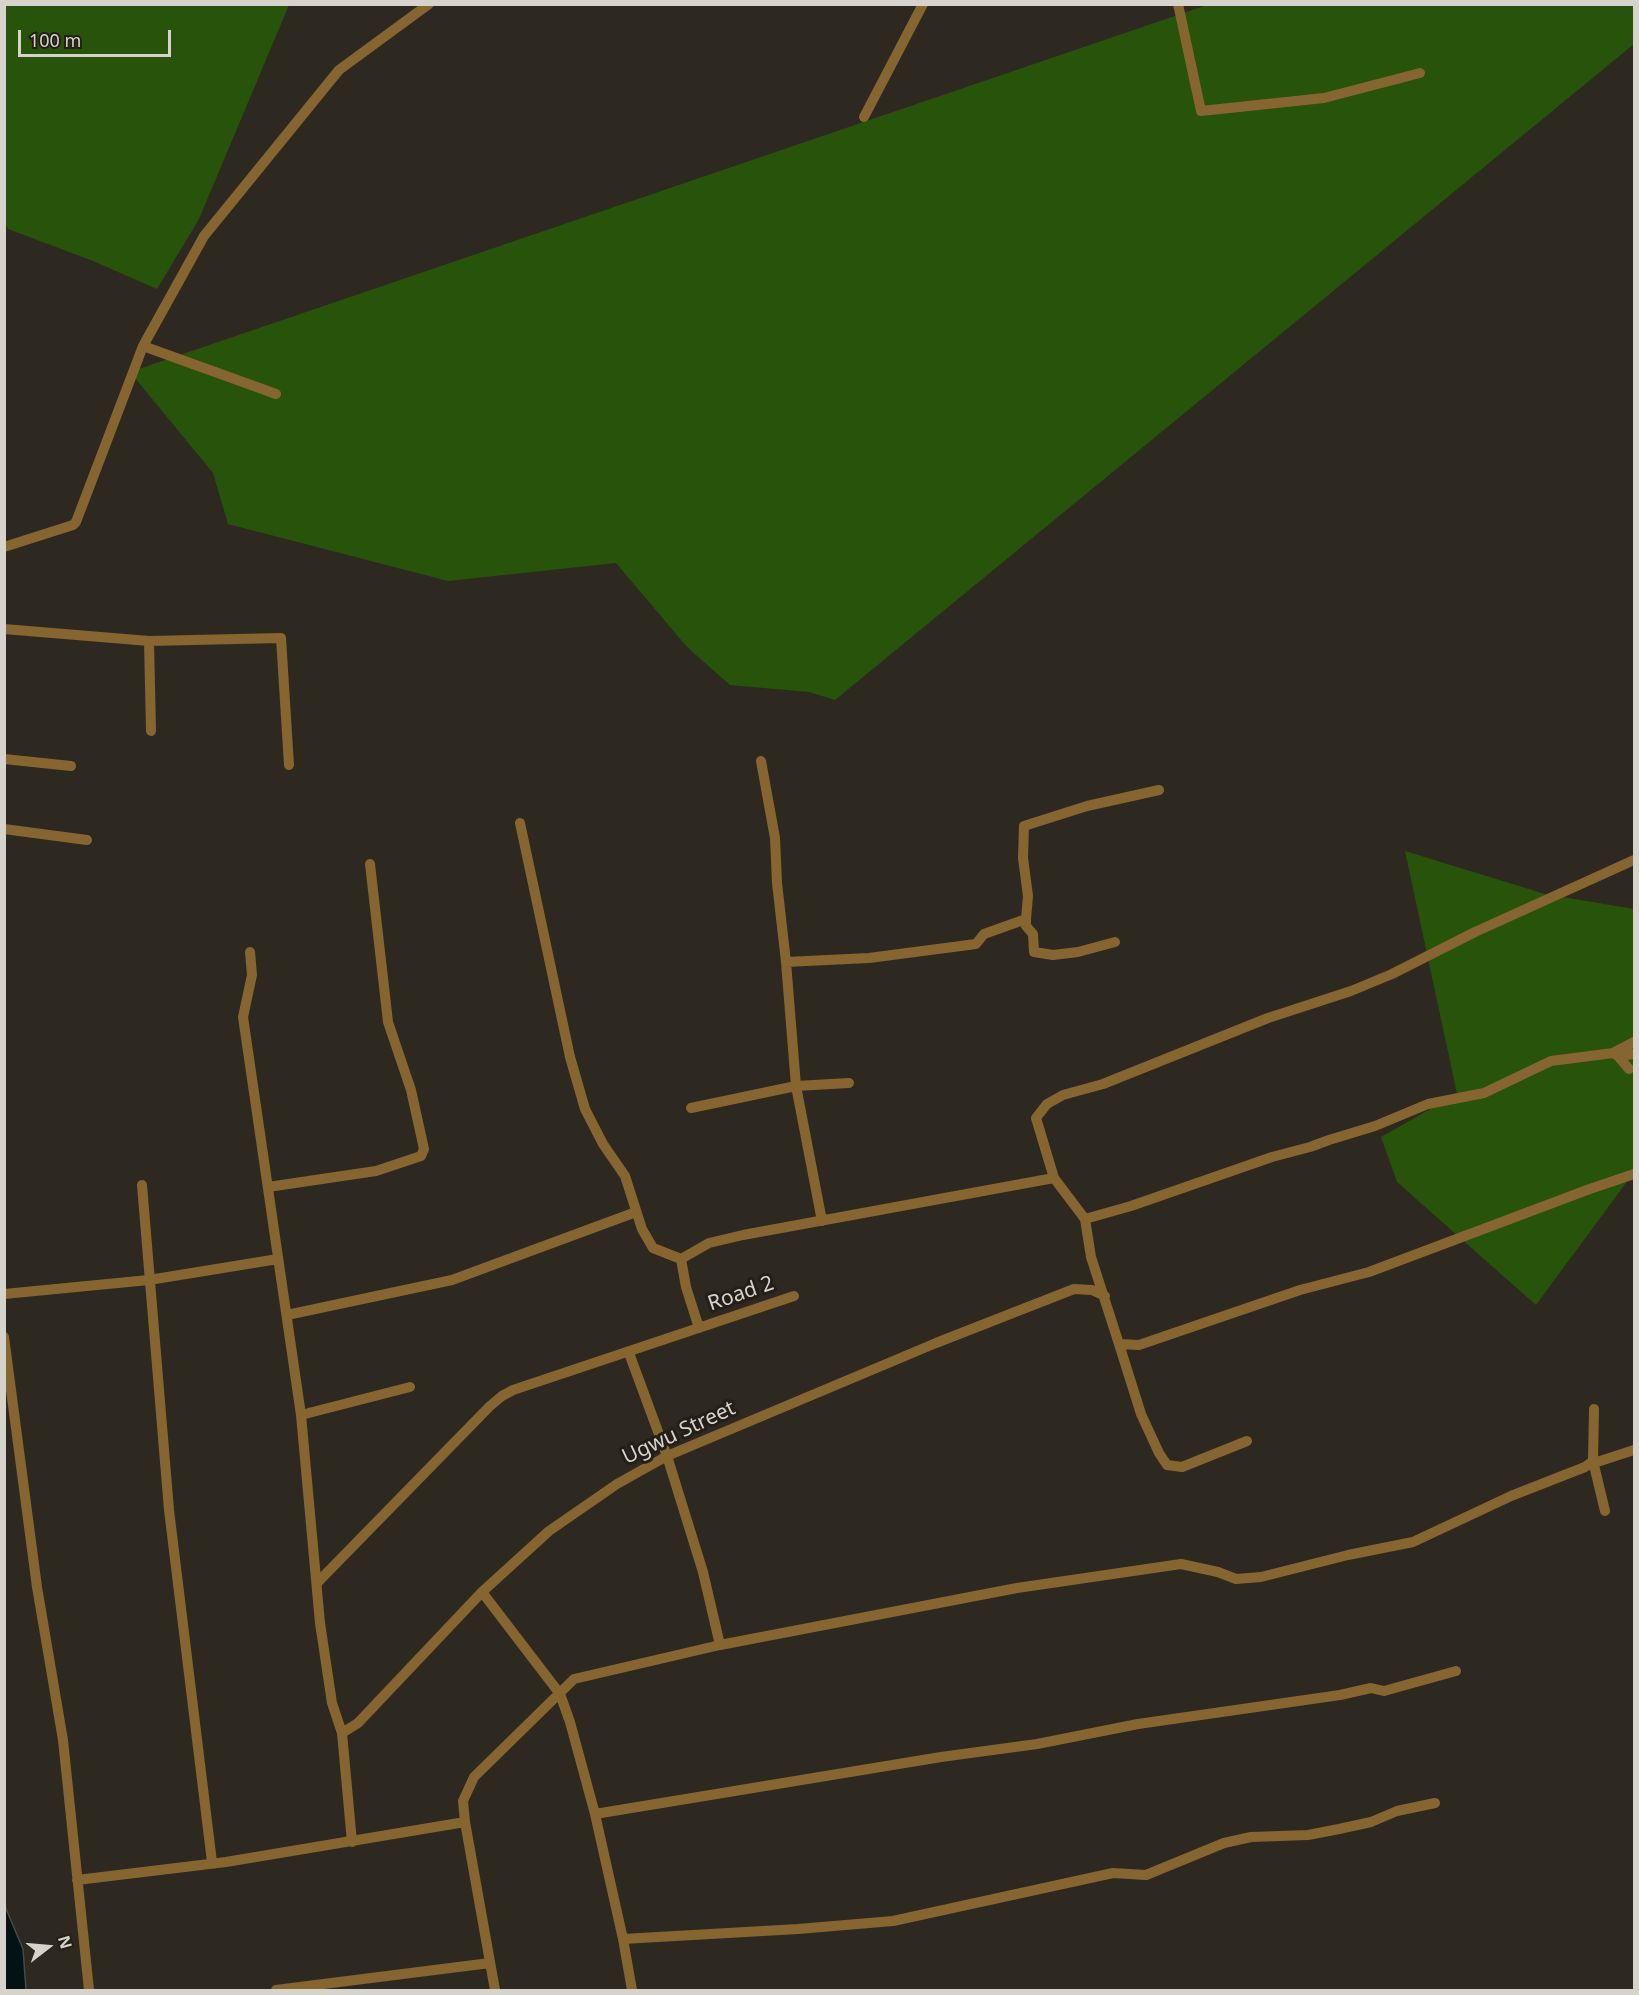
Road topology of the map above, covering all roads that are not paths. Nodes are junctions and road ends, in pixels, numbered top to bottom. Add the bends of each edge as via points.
1 (429, 4) edge
2 (923, 4) edge
3 (1178, 4) edge
4 (1420, 73) dead end
5 (864, 117) dead end
6 (143, 346) junction
7 (276, 394) dead end
8 (4, 547) edge
9 (4, 629) edge
10 (149, 641) junction
11 (151, 731) dead end
12 (4, 759) edge
13 (761, 761) dead end
14 (289, 765) dead end
15 (71, 766) dead end
16 (1159, 790) dead end
17 (520, 823) dead end
18 (4, 829) edge
19 (87, 840) dead end
20 (1635, 860) edge
21 (370, 864) dead end
22 (1026, 919) junction
23 (1115, 942) dead end
24 (250, 952) dead end
25 (786, 962) junction
26 (1635, 1042) edge
27 (1616, 1054) junction
28 (1635, 1054) edge
29 (1629, 1069) dead end
30 (849, 1083) dead end
31 (796, 1086) junction
32 (691, 1108) dead end
33 (1635, 1174) edge
34 (1054, 1178) junction
35 (142, 1185) dead end
36 (268, 1187) junction
37 (636, 1212) junction
38 (1085, 1219) junction
39 (822, 1221) junction
40 (278, 1259) junction
41 (681, 1259) junction
42 (149, 1280) junction
43 (4, 1294) edge
44 (794, 1296) dead end
45 (1105, 1296) junction
46 (287, 1315) junction
47 (699, 1328) junction
48 (4, 1337) edge
49 (1119, 1344) junction
50 (629, 1353) junction
51 (410, 1387) dead end
52 (1594, 1409) dead end
53 (301, 1414) junction
54 (1248, 1441) dead end
55 (1635, 1450) edge
56 (667, 1456) junction
57 (1594, 1462) junction
58 (1605, 1511) dead end
59 (316, 1583) junction
60 (482, 1592) junction
61 (720, 1645) junction
62 (1456, 1671) dead end
63 (560, 1694) junction
64 (342, 1733) junction
65 (1436, 1803) dead end
66 (595, 1814) junction
67 (465, 1822) junction
68 (352, 1842) junction
69 (212, 1862) junction
70 (77, 1880) junction
71 (623, 1939) junction
72 (490, 1963) junction
73 (89, 1990) edge
74 (276, 1990) edge
75 (495, 1990) edge
76 (632, 1990) edge

1 - 6 street via 339,70 204,236
2 - 5 street
3 - 4 street via 1201,111 1324,98
6 - 7 street
6 - 8 street via 76,522
9 - 10 street
10 - 11 street
10 - 14 street via 281,638
12 - 15 street
13 - 25 street via 775,838
16 - 22 street via 1087,806 1024,826
17 - 37 street via 570,1057 585,1109 625,1176
18 - 19 street
20 - 34 street via 1485,927 1392,974 1103,1084 1063,1095 1047,1104 1036,1118
21 - 36 street via 388,1022 411,1090 424,1149 421,1156 376,1171
22 - 23 street via 1033,934 1034,952 1078,952
22 - 25 street via 984,934 976,944 869,958
24 - 36 street via 252,975 243,1017
25 - 31 street
26 - 27 street
27 - 28 street
27 - 29 street
27 - 38 street via 1551,1061 1484,1093 1428,1104 1375,1126
30 - 31 street
31 - 32 street
31 - 39 street
33 - 49 street via 1369,1272 1300,1290 1139,1345
34 - 38 street
34 - 39 street
35 - 42 street
36 - 40 street
37 - 41 street via 653,1248
37 - 46 street via 452,1280
38 - 45 street via 1090,1257
39 - 41 street via 709,1243
40 - 42 street
40 - 46 street
41 - 47 street
42 - 43 street
42 - 69 street via 169,1510
44 - 47 street, Road 2
45 - 49 street
45 - 56 street, Ugwu Street via 1074,1288
46 - 53 street
47 - 50 street, Road 2
48 - 70 street via 37,1587 63,1740
49 - 54 street via 1141,1414 1167,1464 1182,1467
50 - 56 street
50 - 59 street, Road 2 via 502,1396
51 - 53 street
52 - 57 street
53 - 59 street
55 - 57 street
56 - 60 street, Ugwu Street via 617,1484 549,1531
56 - 61 street via 703,1572
57 - 58 street
57 - 61 street via 1413,1542 1261,1577 1236,1579 1181,1564 1017,1588
59 - 64 street via 332,1703
60 - 63 street
60 - 64 street, Ugwu Street via 358,1723
61 - 63 street via 574,1679
62 - 66 street via 1384,1690 1371,1688 1138,1724 1037,1744
63 - 66 street
63 - 67 street via 474,1778 463,1801
64 - 68 street
65 - 71 street via 1318,1833 1251,1837 1224,1843 1146,1875 1113,1873 893,1920
66 - 71 street
67 - 68 street
67 - 72 street
68 - 69 street
69 - 70 street
70 - 73 street
71 - 76 street
72 - 74 street
72 - 75 street

